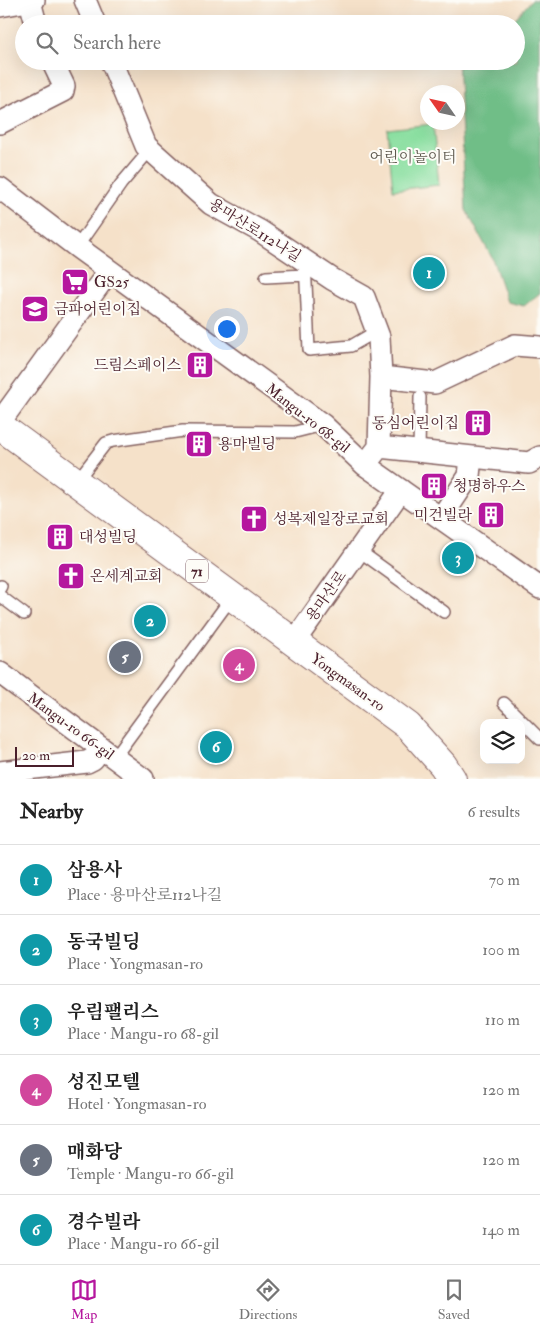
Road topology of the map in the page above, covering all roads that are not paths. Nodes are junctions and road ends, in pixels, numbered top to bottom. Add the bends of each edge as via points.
1 (86, 0) edge
2 (32, 1) edge
3 (0, 6) edge
4 (34, 15) edge
5 (92, 15) edge
6 (56, 70) edge
7 (115, 70) edge
8 (0, 122) edge
9 (150, 150) junction
10 (0, 188) edge
11 (77, 247) junction
12 (305, 268) junction
13 (109, 271) junction
14 (266, 277) dead end
15 (377, 332) junction
16 (540, 347) edge
17 (381, 377) junction
18 (420, 397) dead end
19 (0, 422) edge
20 (323, 425) junction
21 (0, 426) edge
22 (379, 447) junction
23 (419, 451) junction
24 (471, 457) junction
25 (365, 464) junction
26 (536, 464) edge
27 (76, 482) junction
28 (401, 490) junction
29 (441, 518) junction
30 (358, 550) junction
31 (540, 588) edge
32 (0, 590) edge
33 (232, 597) junction
34 (444, 612) dead end
35 (24, 614) dead end
36 (294, 642) junction
37 (0, 673) edge
38 (504, 703) dead end
39 (540, 739) edge
40 (108, 753) junction
41 (0, 772) edge
42 (143, 779) edge
43 (452, 779) edge

1 - 5 street
2 - 3 street
2 - 4 street
6 - 8 street via 63,91
7 - 9 street, 용마산로112나길
9 - 11 lane
9 - 12 street, 용마산로112나길 via 211,204 260,231
10 - 11 street, Mangu-ro 68-gil
11 - 13 street, Mangu-ro 68-gil
12 - 14 lane
12 - 15 street, 용마산로112나길 via 364,297
12 - 15 lane via 309,350 351,346
13 - 19 street
13 - 20 street, Mangu-ro 68-gil
15 - 17 street, 용마산로112나길
16 - 17 street via 515,346 435,383
17 - 22 street, 용마산로112나길
18 - 23 lane
20 - 25 street, Mangu-ro 68-gil
20 - 27 lane via 295,432 183,431 113,441 106,443
21 - 27 main road, Yongmasan-ro / 71
22 - 23 street
22 - 25 street
23 - 24 street
24 - 26 street
24 - 29 street via 469,476
25 - 28 street, Mangu-ro 68-gil
27 - 33 main road, Yongmasan-ro / 71
28 - 29 street, Mangu-ro 68-gil
28 - 30 street, 용마산로
29 - 31 street, Mangu-ro 68-gil
30 - 34 lane
30 - 36 street, 용마산로
32 - 35 lane
33 - 36 main road, Yongmasan-ro / 71
33 - 40 lane
36 - 43 main road, Yongmasan-ro / 71 via 408,726
37 - 40 street, Mangu-ro 66-gil
38 - 39 lane
40 - 41 street via 87,762
40 - 42 street, Mangu-ro 66-gil

